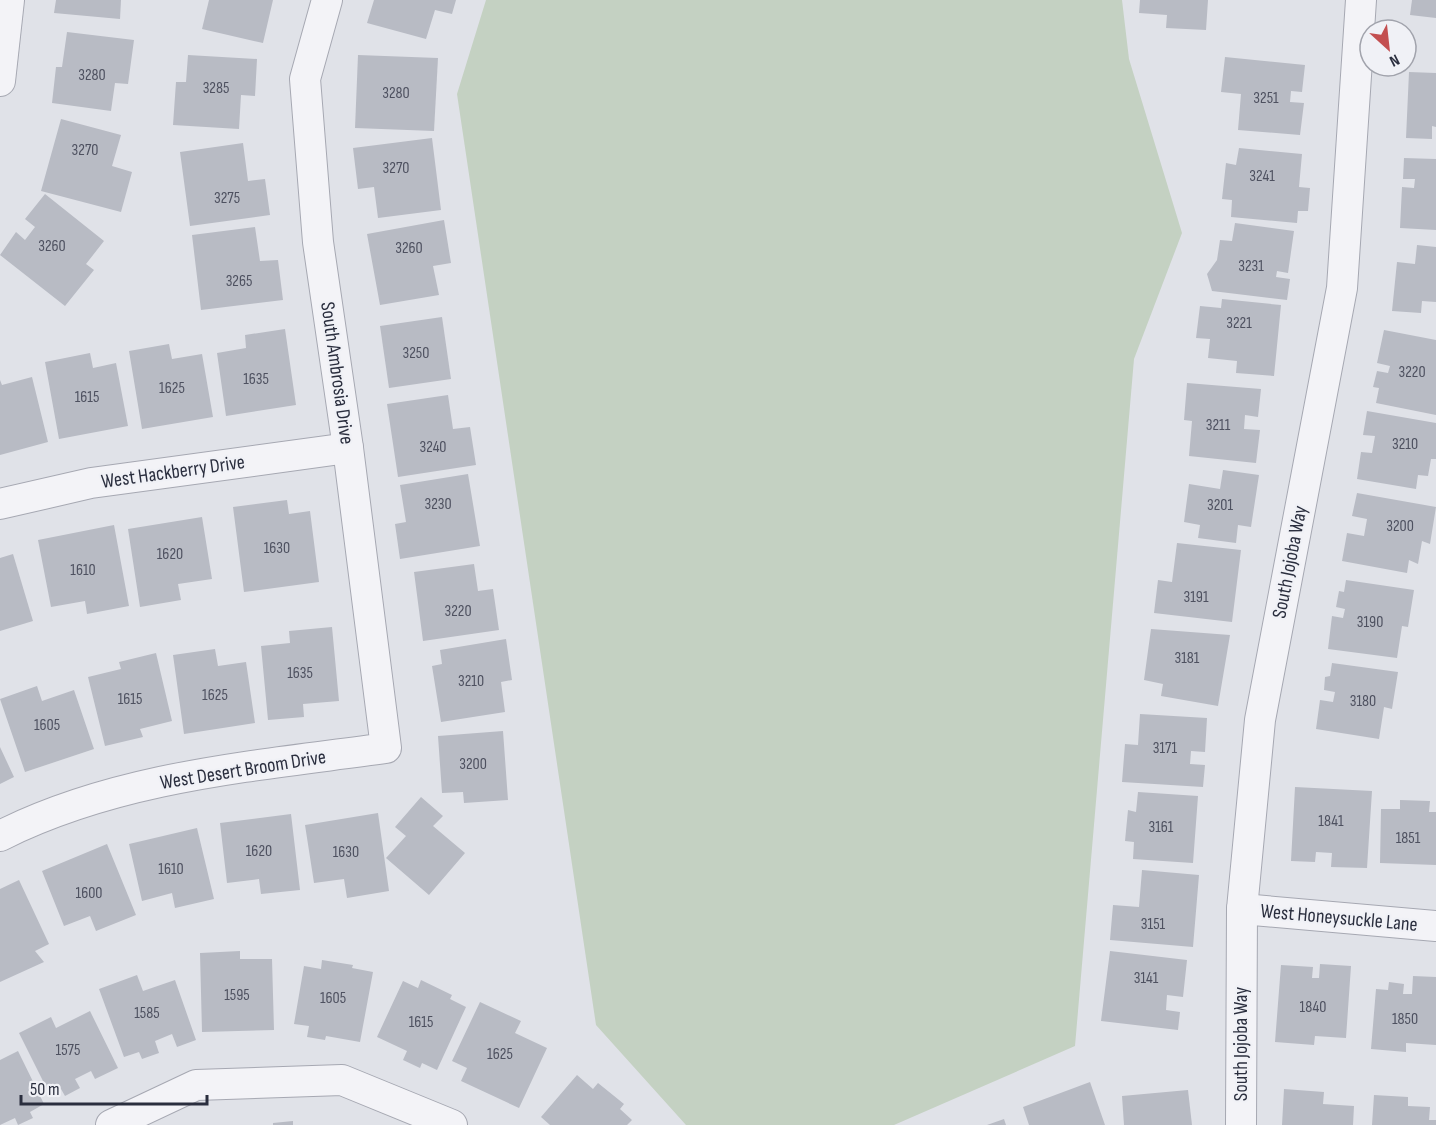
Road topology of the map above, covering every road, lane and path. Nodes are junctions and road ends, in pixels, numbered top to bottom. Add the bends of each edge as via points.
1 (9, 0) edge
2 (327, 0) edge
3 (1361, 0) edge
4 (0, 81) edge
5 (348, 448) junction
6 (0, 504) edge
7 (386, 748) joint
8 (0, 836) edge
9 (1242, 909) junction
10 (1436, 926) edge
11 (111, 1125) edge
12 (452, 1125) edge
13 (1241, 1125) edge

1 - 4 street
2 - 5 street, South Ambrosia Drive via 305,79 318,242
3 - 9 street, South Jojoba Way via 1342,288 1260,720
5 - 6 street, West Hackberry Drive via 91,483
5 - 7 street, South Ambrosia Drive
7 - 8 street, West Desert Broom Drive via 172,778 34,819
9 - 10 street, West Honeysuckle Lane
9 - 13 street, South Jojoba Way
11 - 12 street via 196,1085 342,1080

